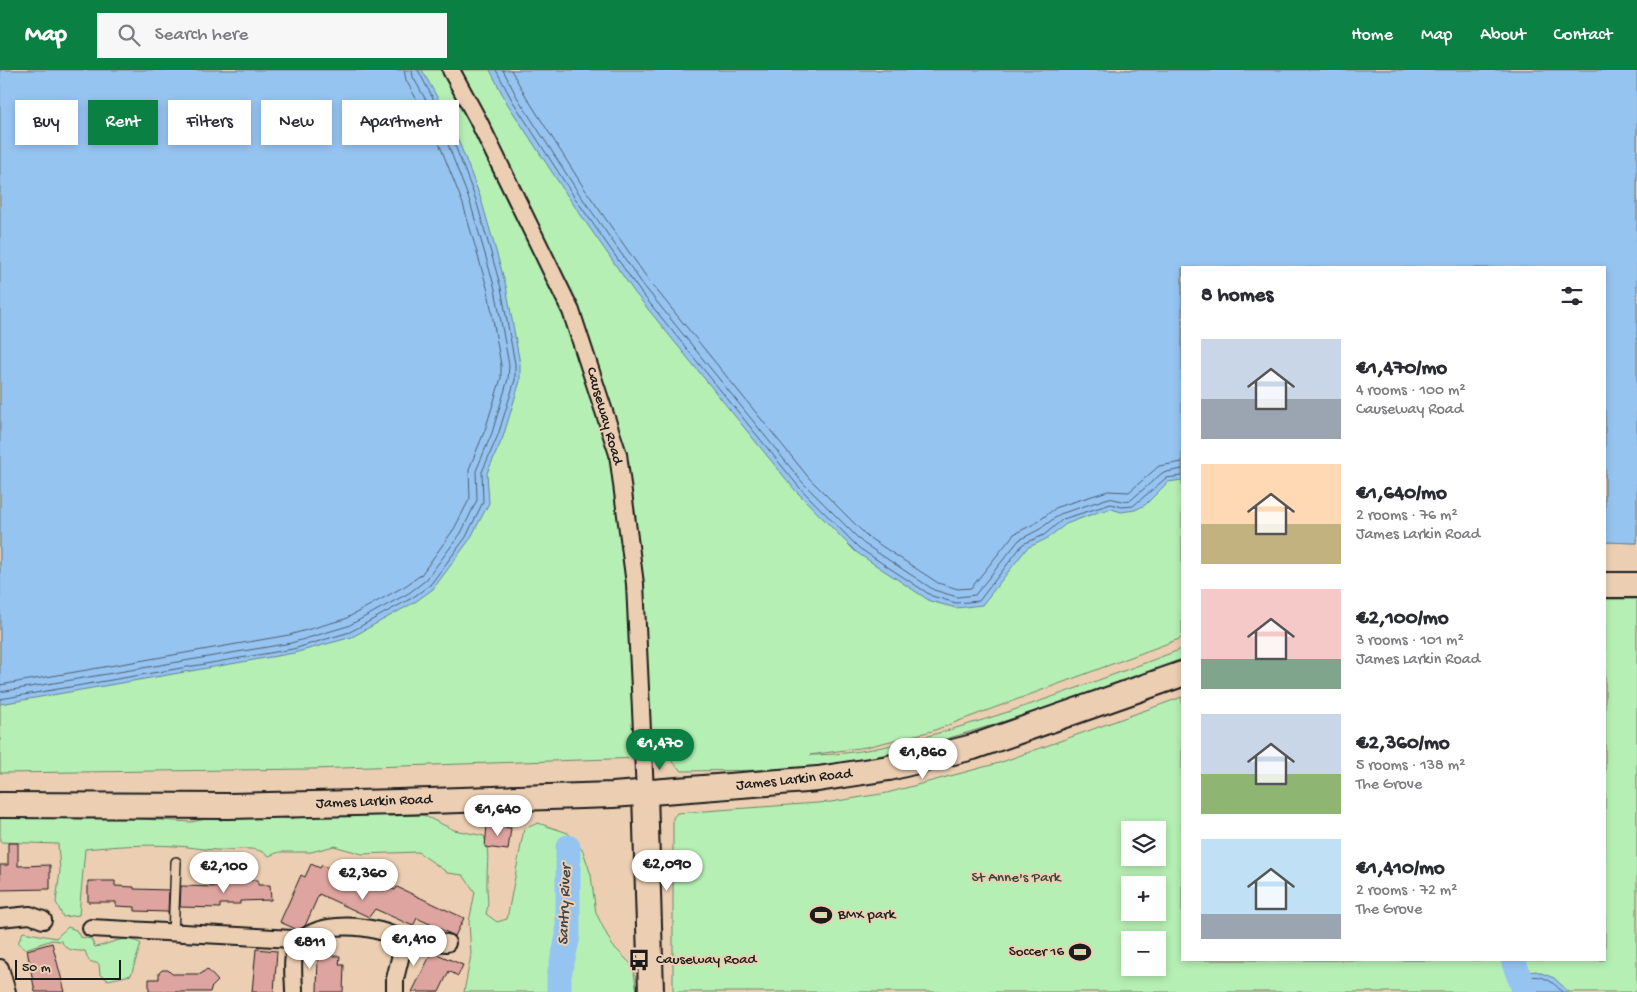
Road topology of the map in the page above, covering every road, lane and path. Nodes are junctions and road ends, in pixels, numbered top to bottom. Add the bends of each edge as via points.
1 (451, 70) edge
2 (1606, 585) edge
3 (1637, 585) edge
4 (1181, 674) edge
5 (645, 793) junction
6 (0, 804) edge
7 (176, 862) dead end
8 (0, 918) edge
9 (43, 920) dead end
10 (91, 928) dead end
11 (173, 934) junction
12 (404, 938) junction
13 (299, 943) junction
14 (448, 943) dead end
15 (0, 968) edge
16 (7, 992) edge
17 (294, 992) edge
18 (395, 992) edge
19 (651, 992) edge

1 - 5 street, Causeway Road via 571,310 618,454 635,584
2 - 3 main road
4 - 5 main road, James Larkin Road via 982,744 889,768 818,779
5 - 6 main road, James Larkin Road via 229,806
5 - 19 main road
7 - 11 lane
8 - 9 street via 30,915
10 - 11 street
11 - 13 street via 292,939
12 - 13 street via 378,930 339,927 322,930
12 - 14 street
12 - 18 street
13 - 17 street via 294,957
15 - 16 street

